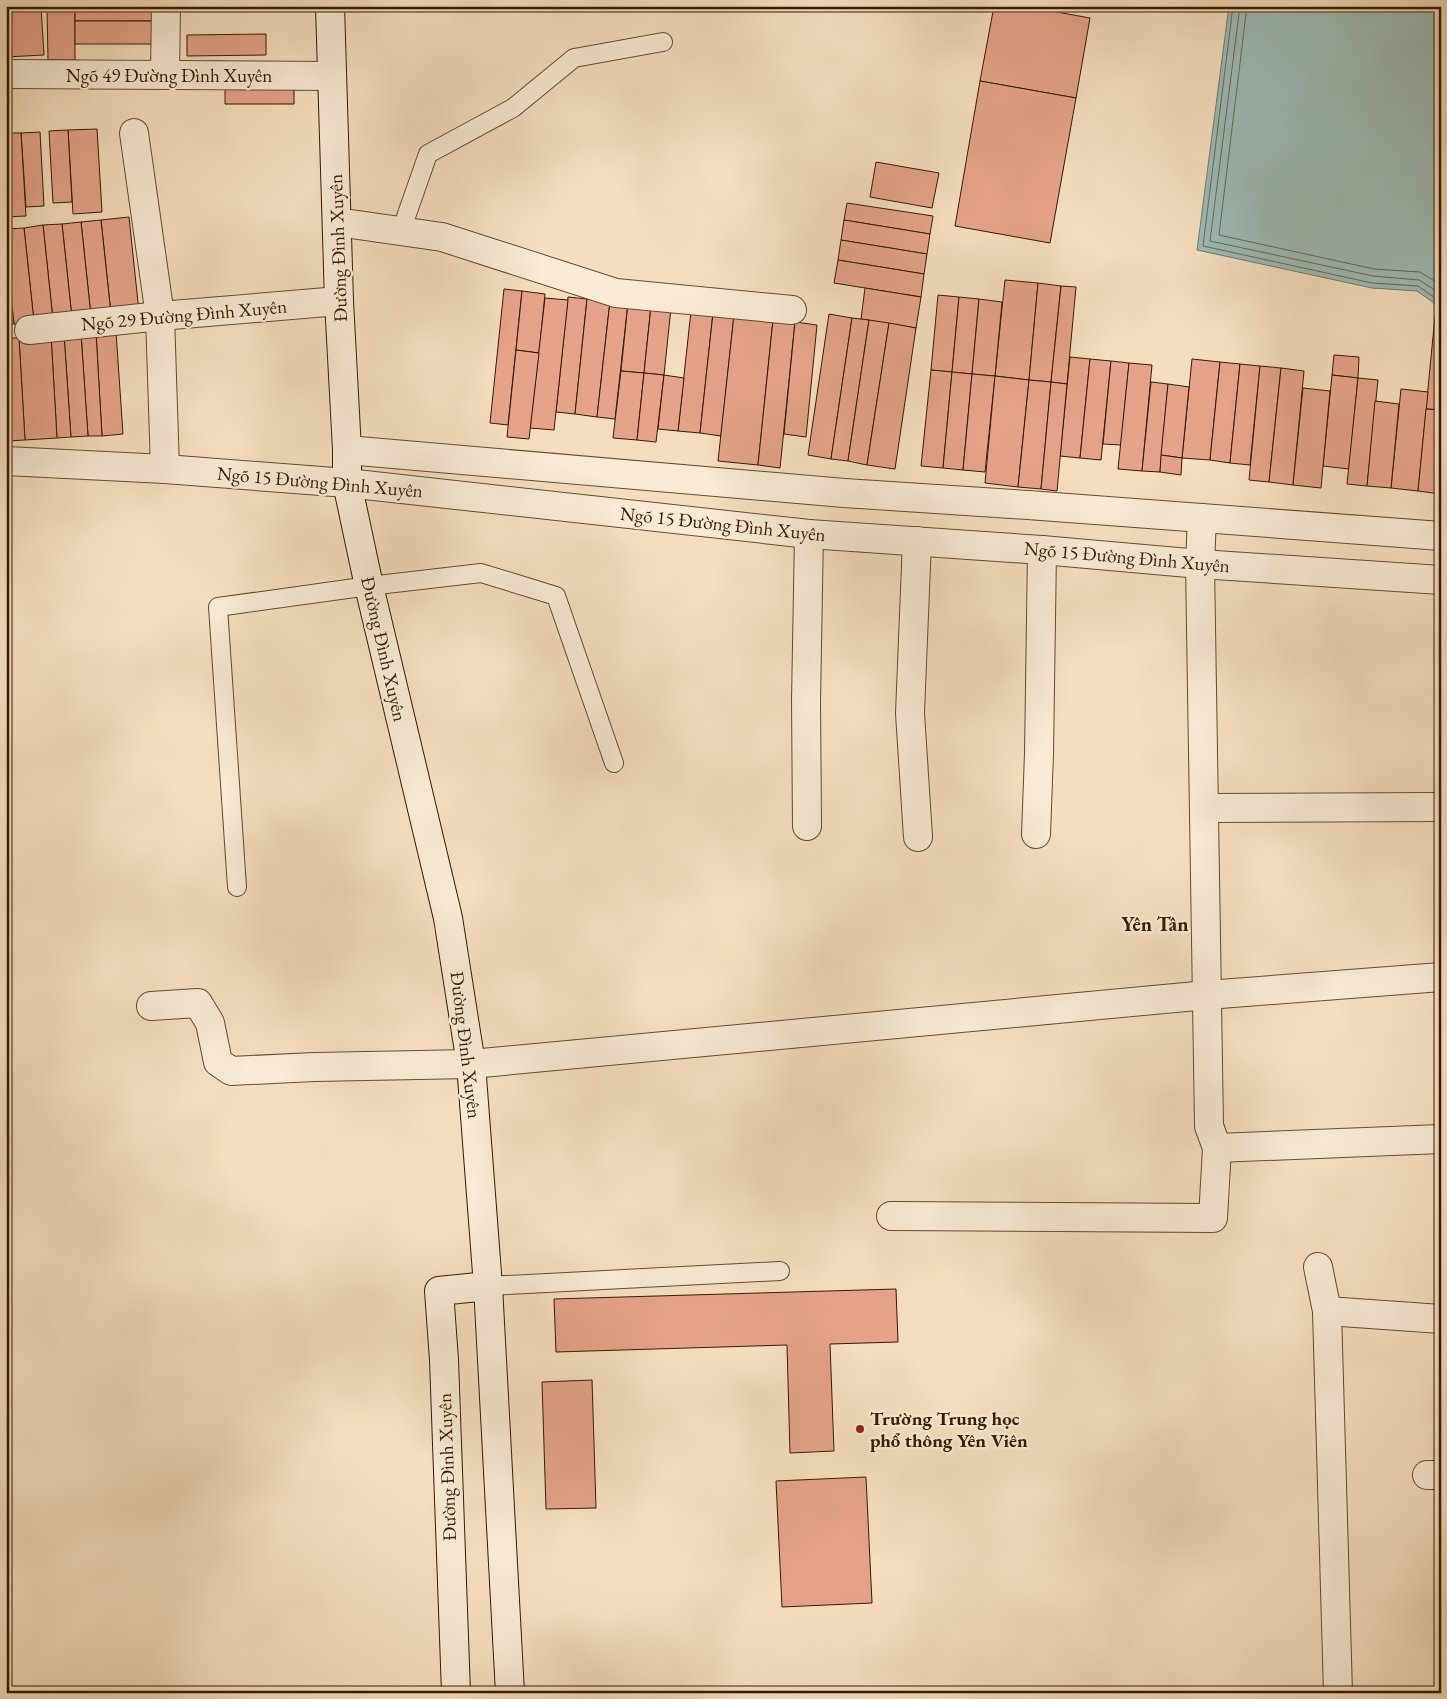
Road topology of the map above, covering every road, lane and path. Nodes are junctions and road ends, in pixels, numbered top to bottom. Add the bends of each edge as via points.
1 (166, 6) edge
2 (330, 6) edge
3 (663, 42) dead end
4 (6, 74) edge
5 (165, 74) junction
6 (332, 76) junction
7 (134, 133) dead end
8 (337, 222) junction
9 (401, 231) junction
10 (339, 300) junction
11 (792, 310) dead end
12 (160, 316) junction
13 (29, 330) dead end
14 (347, 450) junction
15 (6, 461) edge
16 (165, 469) junction
17 (347, 483) junction
18 (1202, 518) junction
19 (809, 534) junction
20 (1441, 536) edge
21 (917, 541) junction
22 (1042, 550) junction
23 (1200, 564) junction
24 (1441, 580) edge
25 (369, 586) junction
26 (614, 763) dead end
27 (1441, 807) edge
28 (1204, 808) junction
29 (807, 826) dead end
30 (1036, 834) dead end
31 (918, 838) dead end
32 (237, 887) dead end
33 (1441, 978) edge
34 (1206, 995) junction
35 (151, 1006) dead end
36 (471, 1064) junction
37 (1441, 1139) edge
38 (1217, 1148) junction
39 (891, 1216) dead end
40 (1318, 1267) dead end
41 (780, 1271) dead end
42 (488, 1286) junction
43 (1327, 1311) junction
44 (1441, 1319) edge
45 (456, 1693) edge
46 (510, 1693) edge
47 (1338, 1693) edge

1 - 5 street
2 - 6 street, Đường Đình Xuyên
3 - 9 lane via 574,58 513,108 428,154
4 - 5 street, Ngõ 49 Đường Đình Xuyên
5 - 6 street, Ngõ 49 Đường Đình Xuyên
6 - 8 street, Đường Đình Xuyên
7 - 12 street
8 - 9 street
8 - 10 street, Đường Đình Xuyên
9 - 11 street via 442,237 616,293
10 - 12 street, Ngõ 29 Đường Đình Xuyên
10 - 14 street, Đường Đình Xuyên
12 - 13 street, Ngõ 29 Đường Đình Xuyên
12 - 16 street
14 - 17 street, Đường Đình Xuyên
14 - 18 street, Ngõ 15 Đường Đình Xuyên via 834,492
15 - 16 street, Ngõ 15 Đường Đình Xuyên
16 - 17 street, Ngõ 15 Đường Đình Xuyên
17 - 19 street, Ngõ 15 Đường Đình Xuyên
17 - 25 street, Đường Đình Xuyên
18 - 20 street, Ngõ 15 Đường Đình Xuyên
18 - 23 street
19 - 21 street, Ngõ 15 Đường Đình Xuyên
19 - 29 street
21 - 22 street, Ngõ 15 Đường Đình Xuyên
21 - 31 street via 910,713
22 - 23 street, Ngõ 15 Đường Đình Xuyên
22 - 30 street
23 - 24 street, Ngõ 15 Đường Đình Xuyên
23 - 28 street
25 - 26 lane via 481,573 556,596
25 - 32 lane via 218,607
25 - 36 street, Đường Đình Xuyên via 448,918
27 - 28 street
28 - 34 street
33 - 34 street
34 - 36 street
34 - 38 street via 1209,1126
35 - 36 street via 198,1003 210,1023 218,1062 231,1071 314,1066
36 - 42 street, Đường Đình Xuyên
37 - 38 street
38 - 39 street via 1213,1218
40 - 43 street
41 - 42 lane
42 - 45 street, Đường Đình Xuyên via 439,1290
42 - 46 street, Đường Đình Xuyên
43 - 44 street
43 - 47 street

